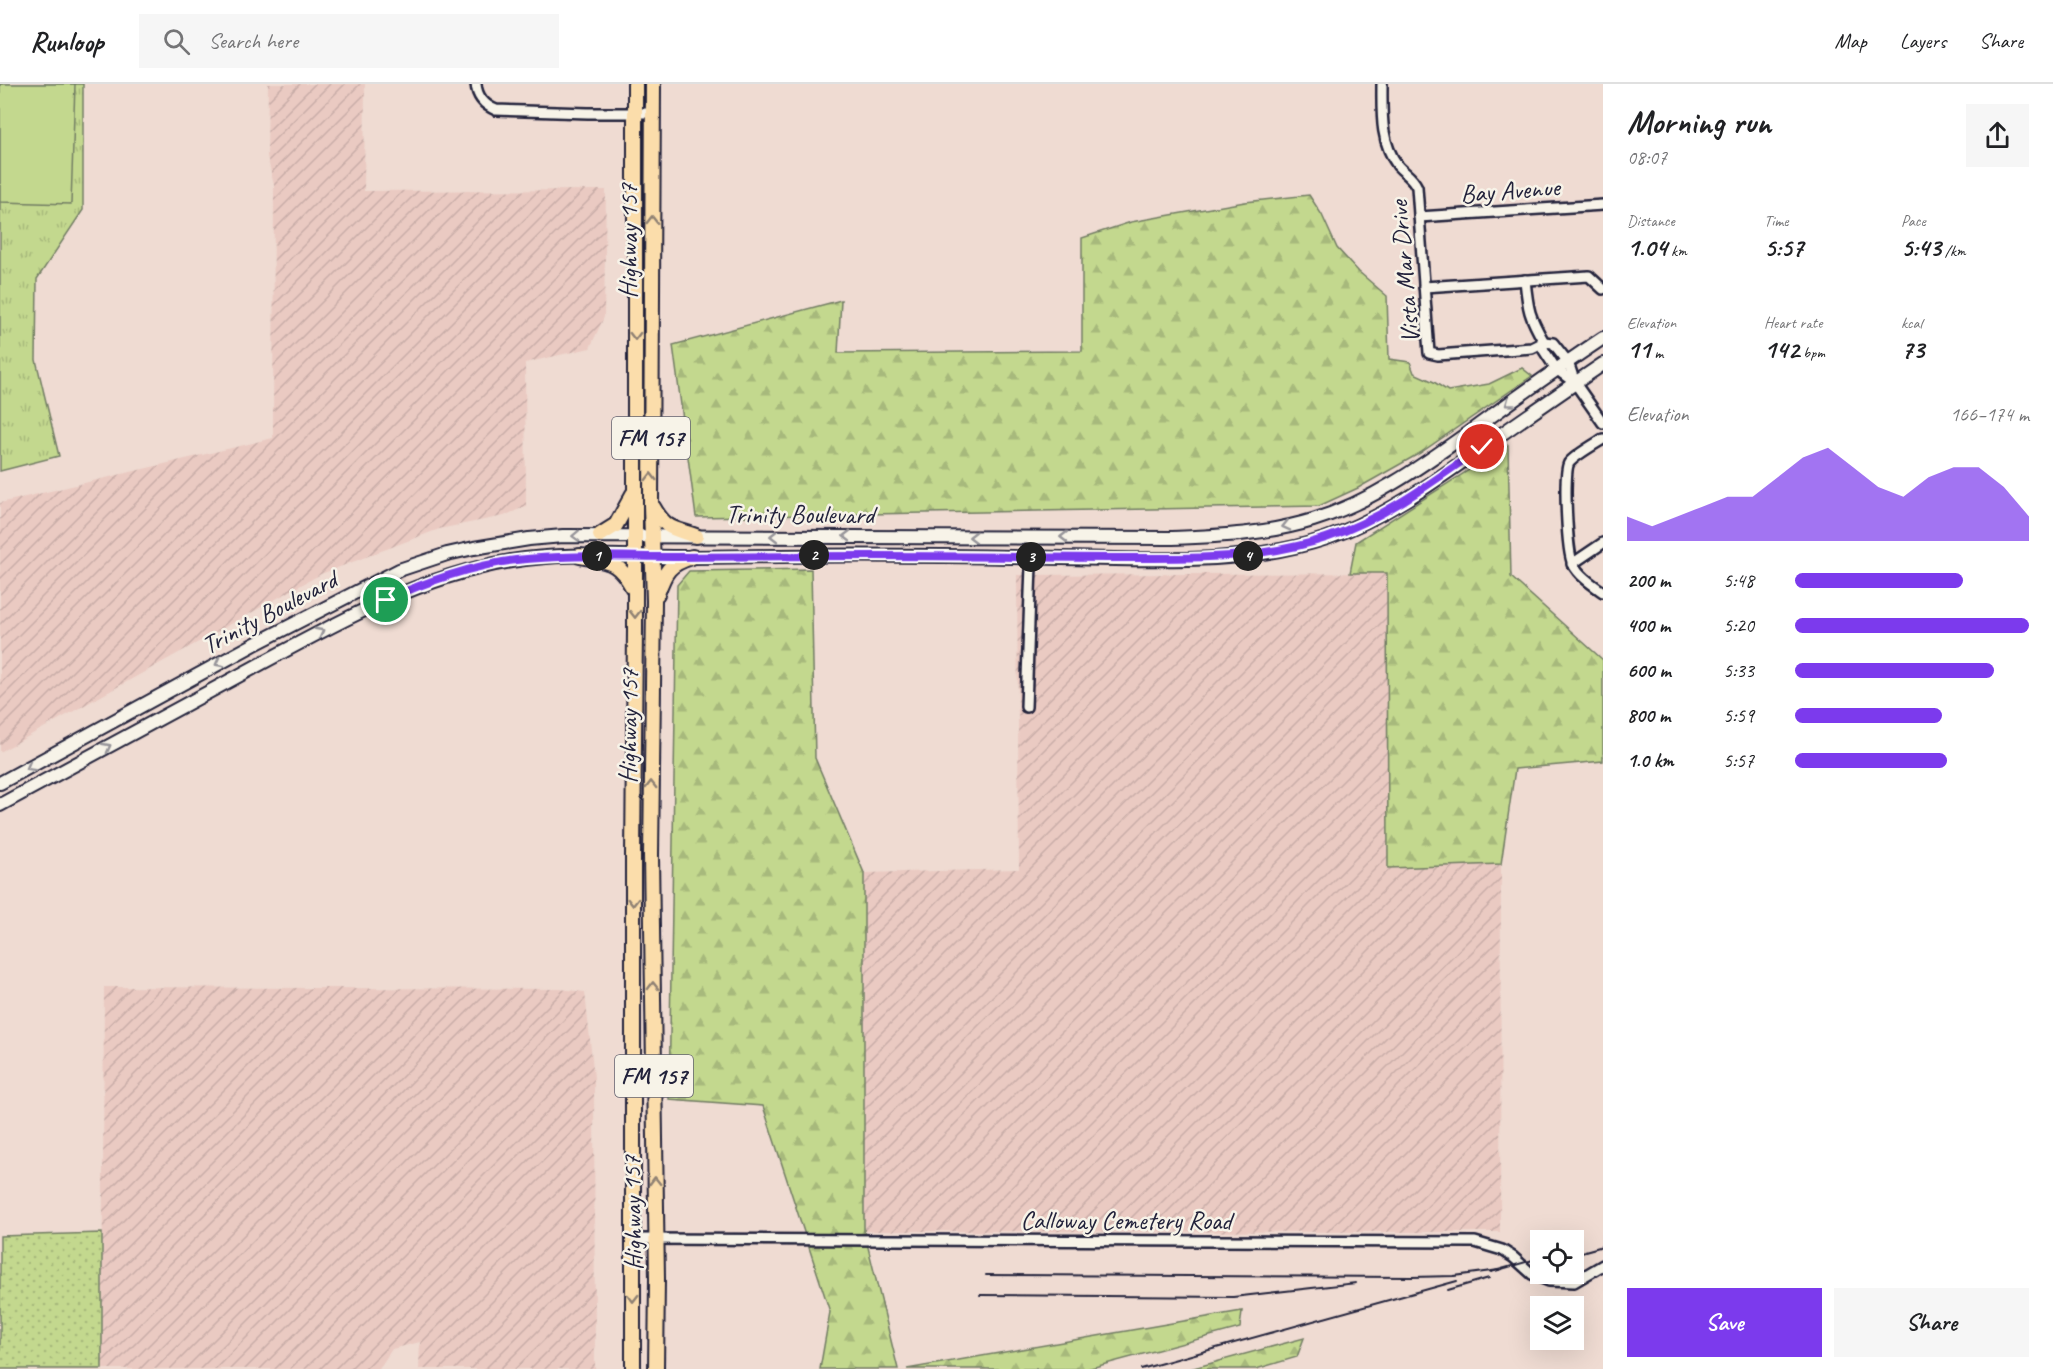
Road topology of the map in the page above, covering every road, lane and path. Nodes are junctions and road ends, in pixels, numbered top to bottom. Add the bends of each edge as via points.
1 (476, 84) edge
2 (635, 84) edge
3 (653, 84) edge
4 (1382, 84) edge
5 (634, 113) junction
6 (653, 113) junction
7 (1603, 205) edge
8 (1419, 217) junction
9 (1525, 280) junction
10 (1424, 287) junction
11 (1603, 289) edge
12 (1603, 338) edge
13 (1544, 342) junction
14 (1568, 362) junction
15 (1603, 364) edge
16 (1556, 369) junction
17 (1575, 383) junction
18 (1603, 423) edge
19 (1603, 439) edge
20 (634, 492) junction
21 (651, 505) junction
22 (600, 535) junction
23 (635, 536) junction
24 (654, 536) junction
25 (696, 536) junction
26 (824, 536) junction
27 (1032, 537) junction
28 (1603, 543) edge
29 (824, 555) junction
30 (580, 556) junction
31 (635, 556) junction
32 (654, 557) junction
33 (692, 557) junction
34 (1031, 557) junction
35 (1572, 564) junction
36 (635, 591) junction
37 (1603, 592) edge
38 (654, 601) junction
39 (281, 630) junction
40 (289, 648) junction
41 (1026, 707) dead end
42 (54, 754) junction
43 (64, 770) junction
44 (0, 783) edge
45 (0, 805) edge
46 (633, 843) junction
47 (651, 843) junction
48 (633, 1239) junction
49 (656, 1239) junction
50 (1603, 1265) edge
51 (633, 1369) edge
52 (656, 1369) edge

1 - 5 street via 482,101 496,110
2 - 5 main road, Highway 157 / FM 157
3 - 6 main road, Highway 157 / FM 157
4 - 8 street, Vista Mar Drive via 1386,142 1399,167 1413,178 1417,187
5 - 6 street
5 -> 20 main road, Highway 157 / FM 157
21 -> 6 main road, Highway 157 / FM 157
7 - 8 street, Bay Avenue
8 - 10 street, Vista Mar Drive
9 - 10 street
9 - 11 street via 1589,276
9 - 13 street via 1530,318
10 - 13 street, Vista Mar Drive via 1429,353 1532,348
12 - 14 main road, Trinity Boulevard
13 - 14 street via 1553,343
13 - 16 street via 1543,349
14 - 16 main road, Trinity Boulevard
14 - 17 street
15 - 17 main road, Trinity Boulevard
16 - 17 street
16 -> 27 main road, Trinity Boulevard via 1424,464 1342,509 1295,524 1236,535
17 - 18 street
17 - 34 main road, Trinity Boulevard via 1422,490 1326,538 1248,556
19 - 35 street via 1569,463 1566,474
20 - 22 main road via 615,525
20 - 23 main road, Highway 157 / FM 157
21 - 24 main road, Highway 157 / FM 157
21 - 25 main road via 664,524
22 - 23 main road, Trinity Boulevard
22 -> 39 main road, Trinity Boulevard via 529,539 447,554 399,570
23 - 24 main road, Trinity Boulevard
23 - 31 main road, Highway 157 / FM 157
24 - 25 main road, Trinity Boulevard
24 - 32 main road, Highway 157 / FM 157
26 -> 25 main road, Trinity Boulevard
27 -> 26 main road, Trinity Boulevard
26 - 29 main road
27 - 34 street
28 - 35 street
29 - 33 main road, Trinity Boulevard
29 - 34 main road, Trinity Boulevard
30 - 31 main road, Trinity Boulevard
30 - 36 main road via 613,563 625,571
40 -> 30 main road, Trinity Boulevard via 406,591 459,574 513,561
31 - 32 main road, Trinity Boulevard
31 - 36 main road, Highway 157 / FM 157
32 - 33 main road, Trinity Boulevard
32 - 38 main road, Highway 157 / FM 157
33 - 38 main road via 672,566
34 - 41 street
35 - 37 street
36 -> 46 main road, Highway 157 / FM 157
47 -> 38 main road, Highway 157 / FM 157
39 - 40 main road
39 -> 42 main road, Trinity Boulevard
43 -> 40 main road, Trinity Boulevard
42 - 43 main road
42 -> 44 main road, Trinity Boulevard
43 - 45 main road, Trinity Boulevard
46 - 47 main road
46 -> 48 main road, Highway 157 / FM 157
49 -> 47 main road, Highway 157 / FM 157
48 - 49 street, Calloway Cemetery Road
48 -> 51 main road, Highway 157 / FM 157
49 - 50 street, Calloway Cemetery Road via 1475,1242 1502,1250 1532,1274 1549,1281 1574,1282
49 - 52 main road, Highway 157 / FM 157

